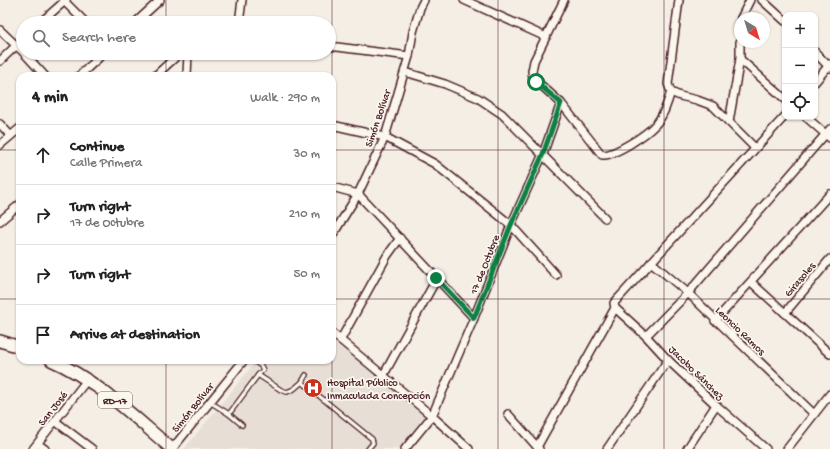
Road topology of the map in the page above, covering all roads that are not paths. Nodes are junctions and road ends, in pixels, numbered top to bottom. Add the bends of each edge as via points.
1 (64, 0) edge
2 (160, 0) edge
3 (242, 0) edge
4 (424, 0) edge
5 (464, 0) edge
6 (564, 0) edge
7 (679, 0) edge
8 (750, 0) edge
9 (762, 0) edge
10 (744, 12) edge
11 (47, 16) edge
12 (79, 16) edge
13 (142, 16) edge
14 (240, 16) edge
15 (782, 18) edge
16 (0, 30) edge
17 (546, 37) junction
18 (16, 45) joint
19 (336, 47) edge
20 (740, 48) edge
21 (818, 55) edge
22 (409, 56) junction
23 (740, 59) junction
24 (0, 60) edge
25 (30, 60) edge
26 (96, 60) edge
27 (172, 60) edge
28 (188, 60) edge
29 (829, 66) edge
30 (41, 72) edge
31 (83, 72) edge
32 (159, 72) edge
33 (187, 72) edge
34 (405, 72) junction
35 (818, 79) edge
36 (671, 92) junction
37 (782, 96) edge
38 (561, 103) junction
39 (782, 119) edge
40 (810, 120) edge
41 (729, 122) junction
42 (0, 124) edge
43 (336, 126) edge
44 (16, 131) edge
45 (829, 134) edge
46 (10, 135) junction
47 (385, 137) junction
48 (0, 145) edge
49 (755, 148) junction
50 (543, 154) junction
51 (336, 188) edge
52 (358, 194) junction
53 (830, 194) edge
54 (16, 207) edge
55 (605, 218) dead end
56 (0, 221) edge
57 (511, 225) junction
58 (336, 230) edge
59 (400, 238) junction
60 (830, 260) edge
61 (651, 262) junction
62 (556, 275) dead end
63 (436, 278) junction
64 (751, 282) junction
65 (688, 294) junction
66 (615, 308) junction
67 (785, 313) junction
68 (474, 318) junction
69 (715, 321) junction
70 (336, 336) edge
71 (646, 336) junction
72 (340, 340) junction
73 (0, 341) edge
74 (16, 344) edge
75 (830, 354) edge
76 (668, 360) junction
77 (60, 364) edge
78 (241, 364) edge
79 (258, 364) edge
80 (258, 375) junction
81 (306, 375) dead end
82 (383, 376) junction
83 (87, 380) junction
84 (302, 382) junction
85 (830, 394) edge
86 (210, 402) junction
87 (716, 405) junction
88 (228, 414) junction
89 (508, 414) dead end
90 (814, 414) junction
91 (432, 416) junction
92 (55, 421) junction
93 (242, 425) dead end
94 (36, 446) edge
95 (538, 448) edge
96 (45, 449) edge
97 (92, 449) edge
98 (172, 449) edge
99 (368, 449) edge
100 (405, 449) edge
101 (469, 449) edge
102 (607, 449) edge
103 (687, 449) edge
104 (766, 449) edge
105 (787, 449) edge

1 - 11 street
1 - 12 street
2 - 13 street
3 - 14 street
4 - 22 street, Simón Bolívar via 413,32
5 - 17 street
6 - 17 street
7 - 36 street via 668,84
8 - 10 street
9 - 15 street
16 - 18 street
17 - 38 street via 534,61 533,78
18 - 24 street
19 - 22 street
20 - 23 street
21 - 29 street
22 - 34 street, Simón Bolívar
23 - 37 street
23 - 41 street
25 - 30 street
26 - 31 street
27 - 32 street
28 - 33 street
29 - 35 street
34 - 47 street, Simón Bolívar
34 - 50 street via 478,98 502,114
36 - 38 street via 664,112 655,125 626,147 607,155 602,155 596,149
36 - 41 street via 713,106
38 - 50 street, 17 de Octubre
39 - 49 street
40 - 45 street
41 - 49 street
42 - 46 street
43 - 47 street
44 - 46 street
45 - 65 street
46 - 48 street
47 - 52 street, Simón Bolívar
47 - 57 street via 435,164
49 - 61 street
50 - 55 street
50 - 57 street, 17 de Octubre
51 - 52 street
52 - 58 street, Simón Bolívar
52 - 59 street
53 - 64 street
54 - 56 street
57 - 62 street
57 - 68 street, 17 de Octubre
59 - 63 street
59 - 72 street
60 - 67 street, Girasoles
61 - 65 street, Leoncio Ramos
61 - 66 street via 614,303
63 - 68 street
63 - 82 street
64 - 67 street
64 - 69 street
65 - 69 street, Leoncio Ramos
65 - 71 street
66 - 71 street, Jacobo Sánchez
66 - 95 street
67 - 75 street
68 - 91 street, 17 de Octubre
69 - 90 street, Leoncio Ramos
70 - 72 street
71 - 76 street, Jacobo Sánchez
72 - 82 street
73 - 74 main road
76 - 87 street, Jacobo Sánchez
76 - 102 street
77 - 83 main road, RD-17
78 - 86 street, Simón Bolívar
79 - 80 lane via 263,370
80 - 84 lane via 287,392
80 - 88 lane
81 - 84 lane
82 - 91 street
83 - 92 street, San José
83 - 98 main road, RD-17 via 102,389
84 - 99 lane via 372,439 374,443
85 - 90 street
86 - 88 lane
86 - 98 street, Simón Bolívar
87 - 103 street
87 - 104 street, Jacobo Sánchez
88 - 93 lane
89 - 95 street
90 - 105 street
91 - 100 street, 17 de Octubre
91 - 101 street
92 - 94 street, San José
92 - 97 street
94 - 96 street

